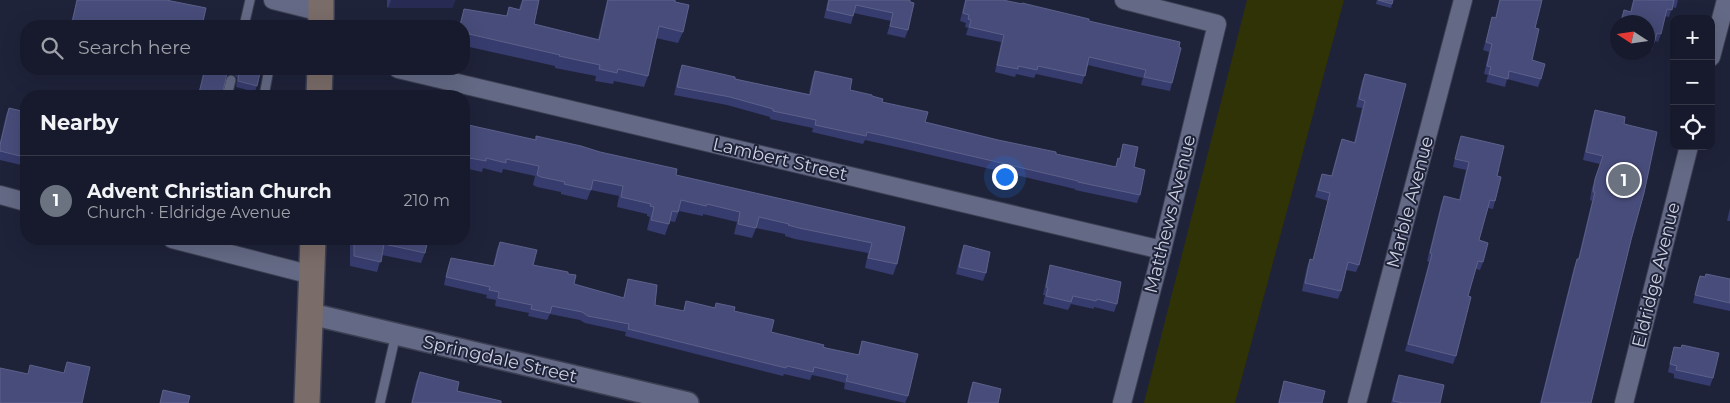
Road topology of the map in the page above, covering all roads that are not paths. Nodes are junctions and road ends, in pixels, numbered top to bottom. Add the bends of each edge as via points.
1 (250, 0) edge
2 (273, 0) edge
3 (1124, 0) edge
4 (1463, 0) edge
5 (1726, 0) edge
6 (321, 13) edge
7 (245, 20) edge
8 (1715, 42) edge
9 (268, 75) edge
10 (320, 75) edge
11 (423, 75) edge
12 (231, 80) dead end
13 (228, 90) edge
14 (265, 90) edge
15 (319, 90) edge
16 (1688, 150) edge
17 (0, 195) edge
18 (20, 200) edge
19 (196, 245) edge
20 (314, 245) edge
21 (1162, 250) junction
22 (312, 274) junction
23 (311, 314) junction
24 (396, 334) junction
25 (307, 403) edge
26 (380, 403) edge
27 (688, 403) edge
28 (1122, 403) edge
29 (1357, 403) edge
30 (1624, 403) edge

1 - 7 lane
2 - 6 street
3 - 21 street, Matthews Avenue via 1217,24
4 - 29 street, Marble Avenue
5 - 8 street
9 - 14 lane
10 - 15 main road
11 - 21 street, Lambert Street
12 - 13 lane
16 - 30 street, Eldridge Avenue
17 - 18 street
19 - 22 street
20 - 22 main road
21 - 28 street, Matthews Avenue
22 - 23 main road
23 - 24 street, Springdale Street
23 - 25 main road
24 - 26 lane
24 - 27 street, Springdale Street

